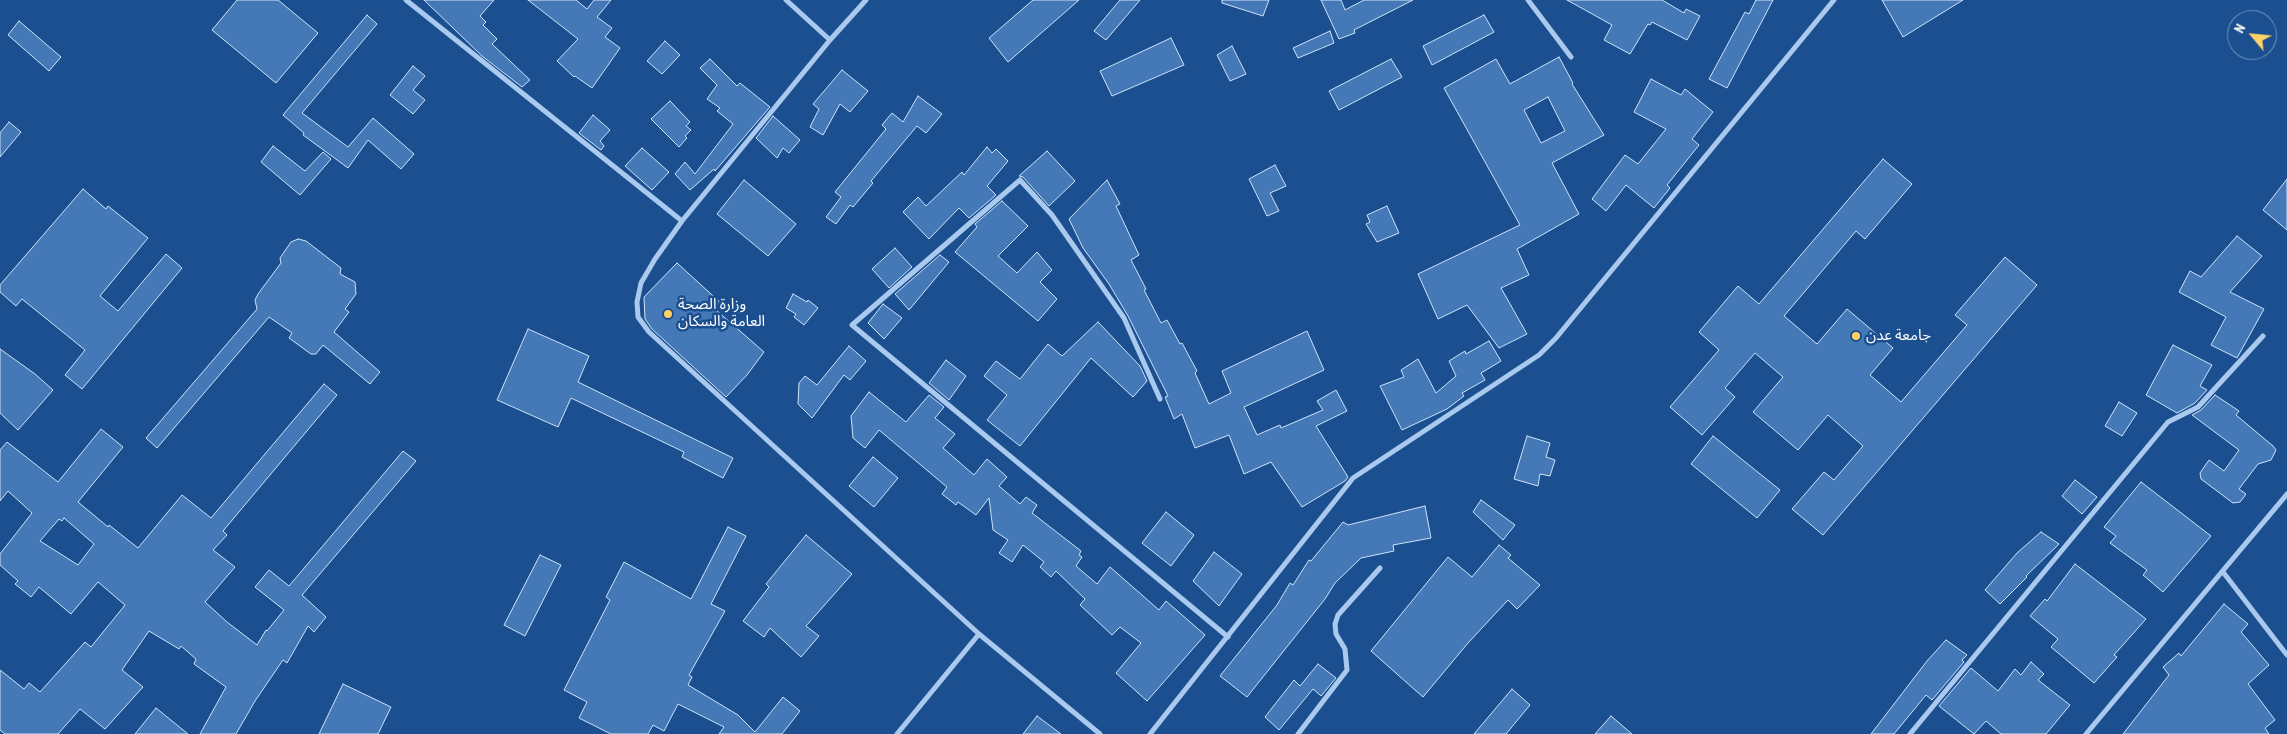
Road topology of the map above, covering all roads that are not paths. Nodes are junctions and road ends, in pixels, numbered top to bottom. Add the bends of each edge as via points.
1 (406, 0) edge
2 (786, 0) edge
3 (866, 0) edge
4 (1528, 0) edge
5 (1834, 0) edge
6 (830, 40) junction
7 (1571, 57) dead end
8 (682, 222) junction
9 (2263, 336) dead end
10 (1160, 399) dead end
11 (2287, 494) edge
12 (1380, 568) dead end
13 (2223, 572) junction
14 (979, 634) junction
15 (1228, 637) junction
16 (2287, 655) edge
17 (2092, 732) edge
18 (897, 734) edge
19 (1100, 734) edge
20 (1150, 734) edge
21 (1298, 734) edge
22 (1910, 734) edge
23 (2086, 734) edge

1 - 8 street
2 - 6 street
3 - 6 street
4 - 7 street
5 - 15 street via 1556,338 1538,355 1353,478
6 - 8 street
8 - 14 street via 640,283 638,317 649,332
9 - 22 street via 2198,407 2168,422
10 - 15 street via 1124,318 1052,215 1020,180 852,326
11 - 13 street
12 - 21 street via 1338,615 1336,634 1345,649 1347,670
13 - 16 street
13 - 17 street
14 - 18 street
14 - 19 street
15 - 20 street
17 - 23 street

